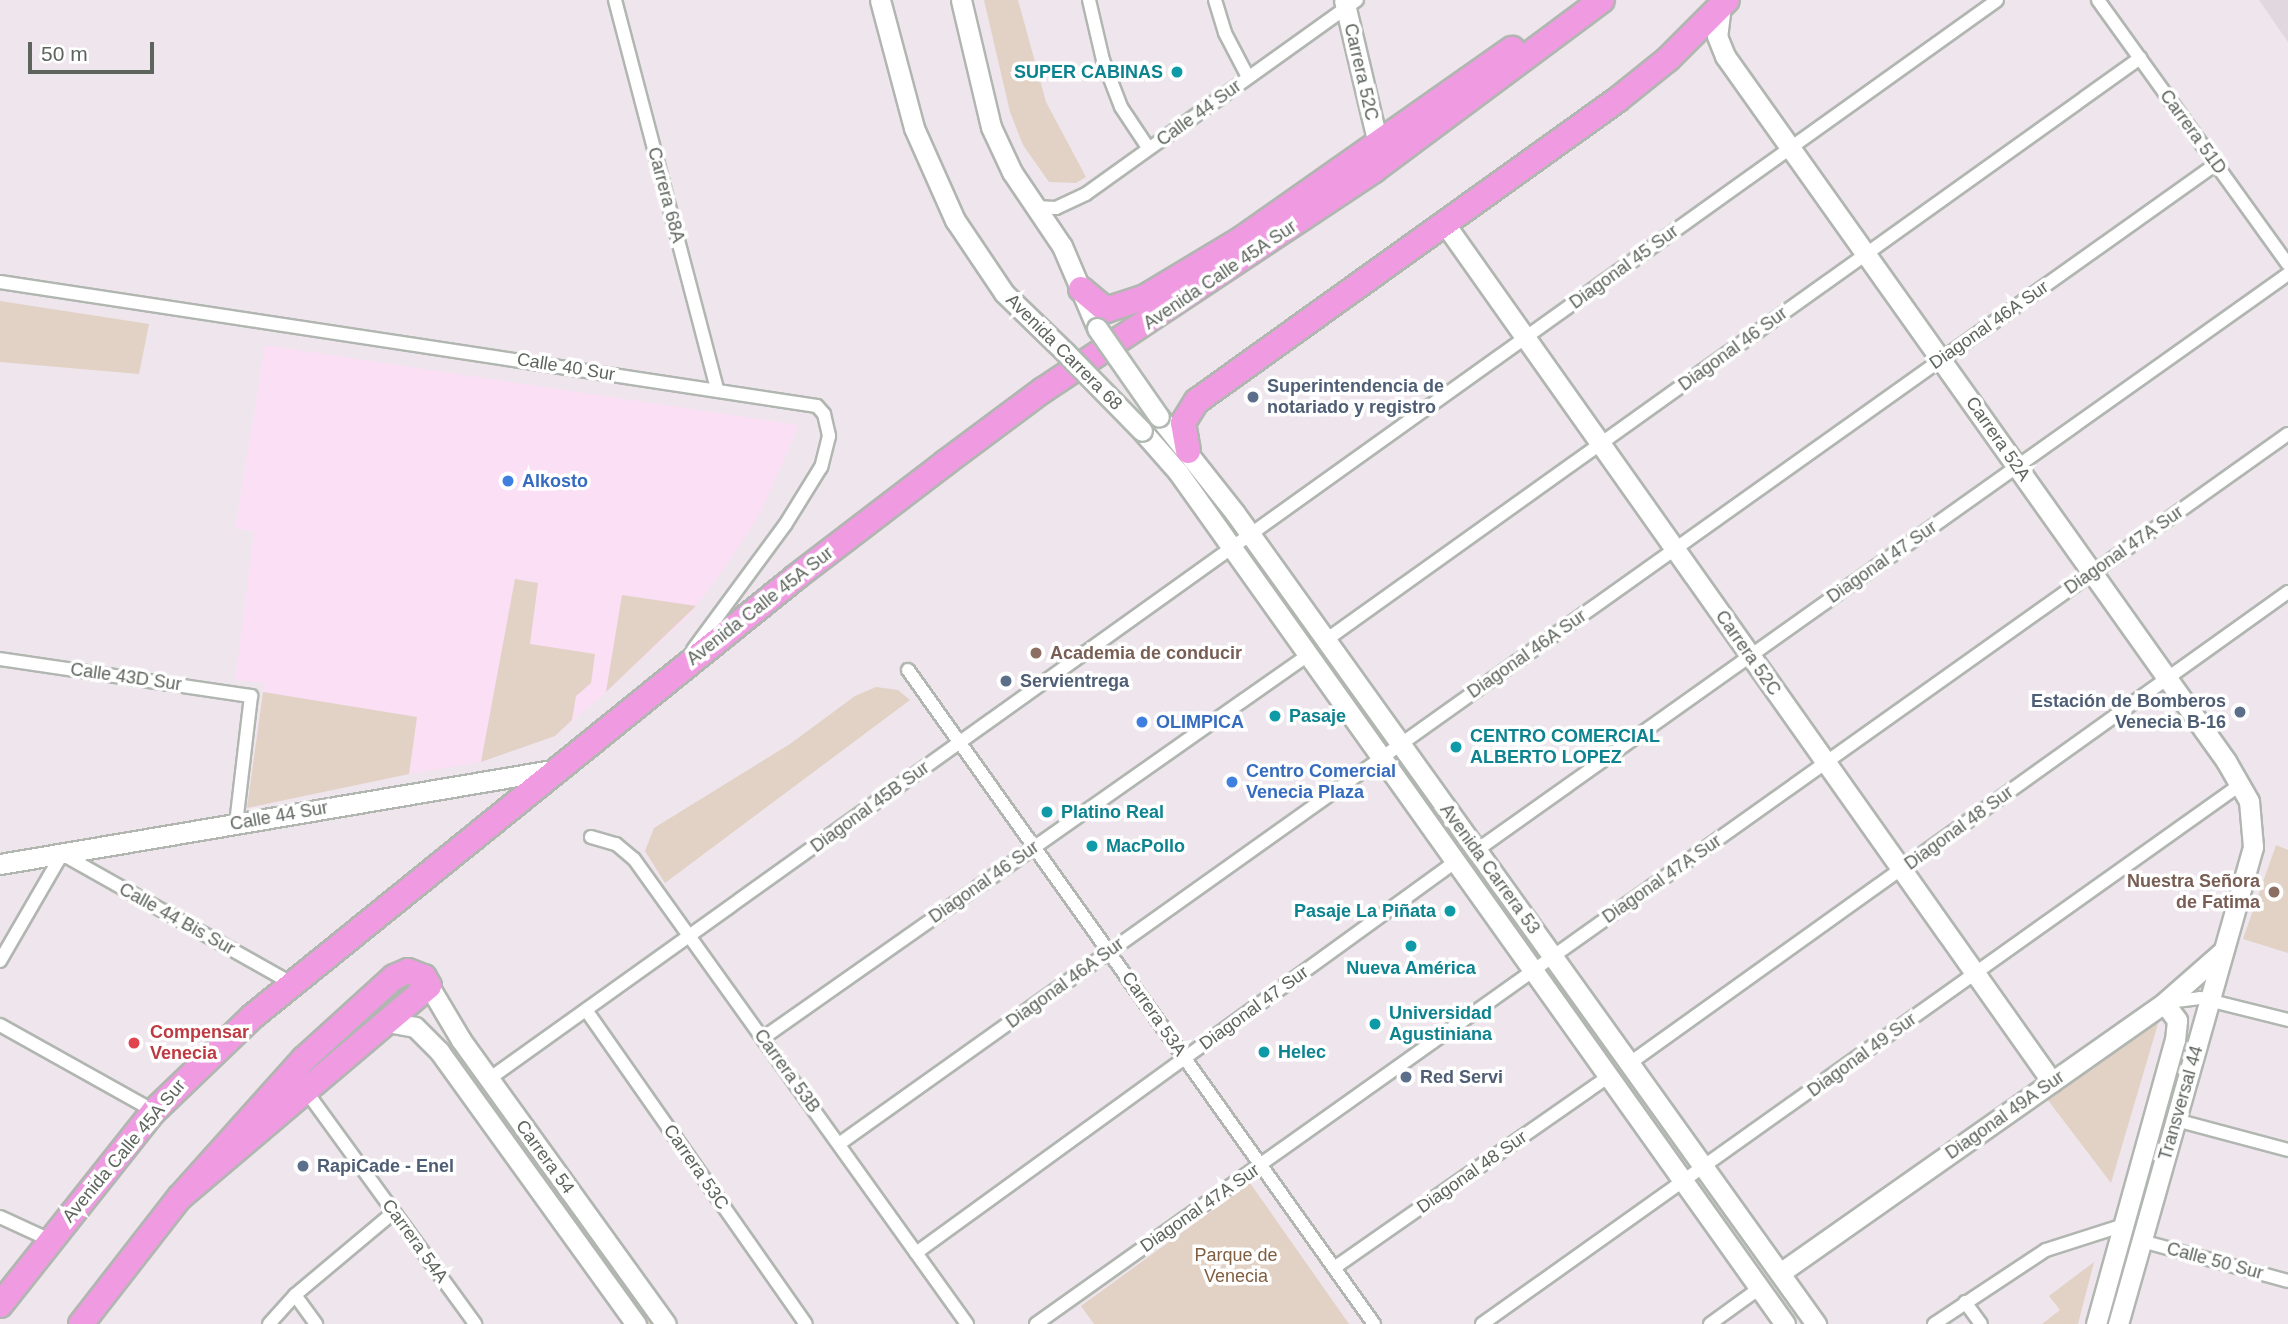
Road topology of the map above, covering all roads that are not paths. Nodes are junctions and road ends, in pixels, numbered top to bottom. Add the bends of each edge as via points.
1 (615, 0) edge
2 (880, 0) edge
3 (961, 0) edge
4 (1088, 0) edge
5 (1215, 0) edge
6 (1589, 0) edge
7 (1602, 0) edge
8 (1997, 0) edge
9 (2098, 0) edge
10 (1724, 2) edge
11 (1349, 3) edge
12 (2140, 58) junction
13 (1248, 78) junction
14 (1378, 144) junction
15 (1791, 147) junction
16 (1149, 149) junction
17 (2216, 164) junction
18 (1035, 207) junction
19 (1445, 224) junction
20 (1866, 254) junction
21 (2288, 264) edge
22 (2288, 274) edge
23 (0, 282) edge
24 (1081, 289) junction
25 (1525, 338) junction
26 (1941, 359) junction
27 (717, 390) junction
28 (1159, 417) joint
29 (1142, 431) joint
30 (2288, 434) edge
31 (1601, 444) junction
32 (1188, 452) junction
33 (2017, 466) junction
34 (1250, 535) junction
35 (1232, 548) junction
36 (1675, 549) junction
37 (2093, 573) junction
38 (2288, 592) edge
39 (1326, 640) junction
40 (1308, 655) junction
41 (1750, 656) junction
42 (0, 659) edge
43 (908, 670) dead end
44 (676, 673) junction
45 (2168, 678) junction
46 (961, 742) junction
47 (1401, 744) junction
48 (1381, 758) junction
49 (1826, 763) junction
50 (558, 769) junction
51 (2241, 783) junction
52 (236, 824) junction
53 (591, 838) dead end
54 (1035, 846) junction
55 (1477, 850) junction
56 (62, 853) junction
57 (1455, 862) junction
58 (0, 864) edge
59 (1901, 869) junction
60 (2244, 882) joint
61 (690, 936) junction
62 (2224, 950) junction
63 (1109, 951) junction
64 (1553, 957) junction
65 (0, 961) edge
66 (1533, 971) junction
67 (1976, 974) junction
68 (427, 981) junction
69 (293, 984) junction
70 (2210, 1000) junction
71 (2164, 1003) junction
72 (586, 1010) junction
73 (2288, 1020) edge
74 (387, 1022) junction
75 (0, 1025) edge
76 (763, 1038) junction
77 (1185, 1058) junction
78 (1630, 1063) junction
79 (1609, 1076) junction
80 (489, 1079) junction
81 (2052, 1082) junction
82 (306, 1091) junction
83 (154, 1111) junction
84 (2176, 1120) junction
85 (839, 1144) junction
86 (2288, 1150) edge
87 (1261, 1165) junction
88 (1706, 1168) junction
89 (1686, 1182) junction
90 (180, 1197) junction
91 (394, 1212) junction
92 (0, 1217) edge
93 (2124, 1225) junction
94 (50, 1240) junction
95 (2142, 1241) junction
96 (916, 1253) junction
97 (1334, 1268) junction
98 (1780, 1273) junction
99 (2288, 1281) edge
100 (1760, 1288) junction
101 (295, 1295) junction
102 (618, 1300) junction
103 (650, 1301) junction
104 (1965, 1302) junction
105 (0, 1305) edge
106 (81, 1324) edge
107 (269, 1324) edge
108 (316, 1324) edge
109 (475, 1324) edge
110 (636, 1324) edge
111 (666, 1324) edge
112 (806, 1324) edge
113 (967, 1324) edge
114 (1036, 1324) edge
115 (1374, 1324) edge
116 (1482, 1324) edge
117 (1710, 1324) edge
118 (1785, 1324) edge
119 (1816, 1324) edge
120 (1934, 1324) edge
121 (1981, 1324) edge
122 (2096, 1324) edge
123 (2118, 1324) edge

1 - 27 street, Carrera 68A
2 - 29 street, Avenida Carrera 68, bridge via 914,128 955,220 1004,293
3 - 18 street, Avenida Carrera 68 via 991,127
4 - 16 street via 1121,107
5 - 13 street via 1225,33
6 - 14 highway
7 - 44 highway, Avenida Calle 45A Sur via 1374,170 1044,390
8 - 15 street, Diagonal 45 Sur
9 - 12 street, Carrera 51D
10 - 15 street, Carrera 52A via 1717,36 1725,56
10 - 19 highway via 1635,86
11 - 13 street, Calle 44 Sur
11 - 14 street, Carrera 52C
12 - 17 street, Carrera 51D
12 - 20 street, Diagonal 46 Sur
13 - 16 street, Calle 44 Sur
14 - 24 highway via 1243,238 1127,306 1106,310
15 - 20 street, Carrera 52A
15 - 25 street, Diagonal 45 Sur
16 - 18 street, Calle 44 Sur via 1073,202 1056,208
17 - 21 street, Carrera 51D
17 - 26 street, Diagonal 46A Sur
18 - 24 street, Avenida Carrera 68 via 1062,246
19 - 25 street, Carrera 52C
19 - 32 highway via 1197,401 1183,423
20 - 26 street, Carrera 52A
20 - 31 street, Diagonal 46 Sur
22 - 33 street, Diagonal 47 Sur
23 - 27 street, Calle 40 Sur
24 - 28 street, Avenida Carrera 68, bridge via 1097,328
25 - 31 street, Carrera 52C
25 - 34 street, Diagonal 45 Sur
26 - 33 street, Carrera 52A
26 - 36 street, Diagonal 46A Sur
27 - 44 street, Calle 40 Sur via 817,406 828,422 829,441 821,467 785,525
28 - 32 street, Avenida Carrera 53
29 - 35 street, Avenida Carrera 53 via 1178,472
30 - 37 street, Diagonal 47A Sur
31 - 36 street, Carrera 52C
31 - 39 street, Diagonal 46 Sur
32 - 34 street, Avenida Carrera 53
33 - 37 street, Carrera 52A
33 - 41 street, Diagonal 47 Sur
34 - 35 street, Diagonal 45B Sur
34 - 39 street, Avenida Carrera 53
35 - 40 street, Avenida Carrera 53
35 - 46 street, Diagonal 45B Sur
36 - 41 street, Carrera 52C
36 - 47 street, Diagonal 46A Sur
37 - 45 street, Carrera 52A
37 - 49 street, Diagonal 47A Sur
38 - 45 street, Diagonal 48 Sur
39 - 47 street, Avenida Carrera 53
40 - 48 street, Avenida Carrera 53
40 - 54 street, Diagonal 46 Sur
41 - 49 street, Carrera 52C
41 - 55 street, Diagonal 47 Sur
42 - 52 street, Calle 43D Sur via 251,696
43 - 46 street, Carrera 53A
44 - 50 highway, Avenida Calle 45A Sur
45 - 51 street, Carrera 52A
45 - 59 street, Diagonal 48 Sur
46 - 54 street, Carrera 53A
46 - 61 street, Diagonal 45B Sur
47 - 48 street, Diagonal 46A Sur
47 - 55 street, Avenida Carrera 53
48 - 57 street, Avenida Carrera 53
48 - 63 street, Diagonal 46A Sur
49 - 59 street, Carrera 52C
49 - 64 street, Diagonal 47A Sur
50 - 52 street, Calle 44 Sur
50 - 69 highway, Avenida Calle 45A Sur
51 - 60 street, Carrera 52A via 2254,832
51 - 67 street, Diagonal 49 Sur
52 - 56 street, Calle 44 Sur
53 - 61 street, Carrera 53B via 628,853
54 - 63 street, Carrera 53A
54 - 76 street, Diagonal 46 Sur
55 - 64 street, Avenida Carrera 53
56 - 58 street, Calle 44 Sur
56 - 65 street
56 - 69 street, Calle 44 Bis Sur
57 - 66 street, Avenida Carrera 53
57 - 77 street, Diagonal 47 Sur
59 - 67 street, Carrera 52C
59 - 78 street, Diagonal 48 Sur
60 - 62 street, Transversal 44
61 - 72 street, Diagonal 45B Sur
61 - 76 street, Carrera 53B
62 - 70 street, Transversal 44
62 - 71 street, Diagonal 49A Sur
63 - 77 street, Carrera 53A
63 - 85 street, Diagonal 46A Sur
64 - 66 street, Diagonal 47A Sur
64 - 78 street, Avenida Carrera 53
66 - 79 street, Avenida Carrera 53
66 - 87 street, Diagonal 47A Sur
67 - 81 street, Carrera 52C
67 - 88 street, Diagonal 49 Sur
68 - 74 highway
68 - 80 street, Carrera 54
68 - 90 highway via 408,971 394,977 332,1030
69 - 83 highway, Avenida Calle 45A Sur via 215,1048
70 - 71 street
70 - 73 street
70 - 84 street, Transversal 44
71 - 81 street, Diagonal 49A Sur
71 - 93 street, Transversal 44 via 2177,1020 2175,1040
72 - 80 street, Diagonal 45B Sur
72 - 112 street, Carrera 53C
74 - 82 highway
74 - 102 street, Carrera 54 via 415,1027 433,1044
75 - 83 street
76 - 85 street, Carrera 53B
77 - 87 street, Carrera 53A
77 - 96 street, Diagonal 47 Sur
78 - 88 street, Avenida Carrera 53
79 - 89 street, Avenida Carrera 53
79 - 97 street, Diagonal 48 Sur
80 - 103 street, Carrera 54
81 - 98 street, Diagonal 49A Sur
82 - 90 highway
82 - 91 street, Carrera 54A
83 - 94 highway, Avenida Calle 45A Sur
84 - 86 street
84 - 95 street, Transversal 44
85 - 96 street, Carrera 53B
87 - 97 street, Carrera 53A
87 - 114 street, Diagonal 47A Sur
88 - 89 street, Diagonal 49 Sur
88 - 98 street, Avenida Carrera 53
89 - 100 street, Avenida Carrera 53
89 - 116 street, Diagonal 49 Sur
90 - 106 highway
91 - 101 street
91 - 109 street, Carrera 54A
92 - 94 street
93 - 104 street via 2046,1250
93 - 122 street, Transversal 44
94 - 105 highway, Avenida Calle 45A Sur
95 - 99 street, Calle 50 Sur
95 - 123 street, Transversal 44
96 - 113 street, Carrera 53B
97 - 115 street, Carrera 53A
98 - 119 street, Avenida Carrera 53
100 - 117 street
100 - 118 street, Avenida Carrera 53
101 - 107 street
101 - 108 street
102 - 103 street
102 - 110 street, Carrera 54
103 - 111 street, Carrera 54
104 - 120 street
104 - 121 street

